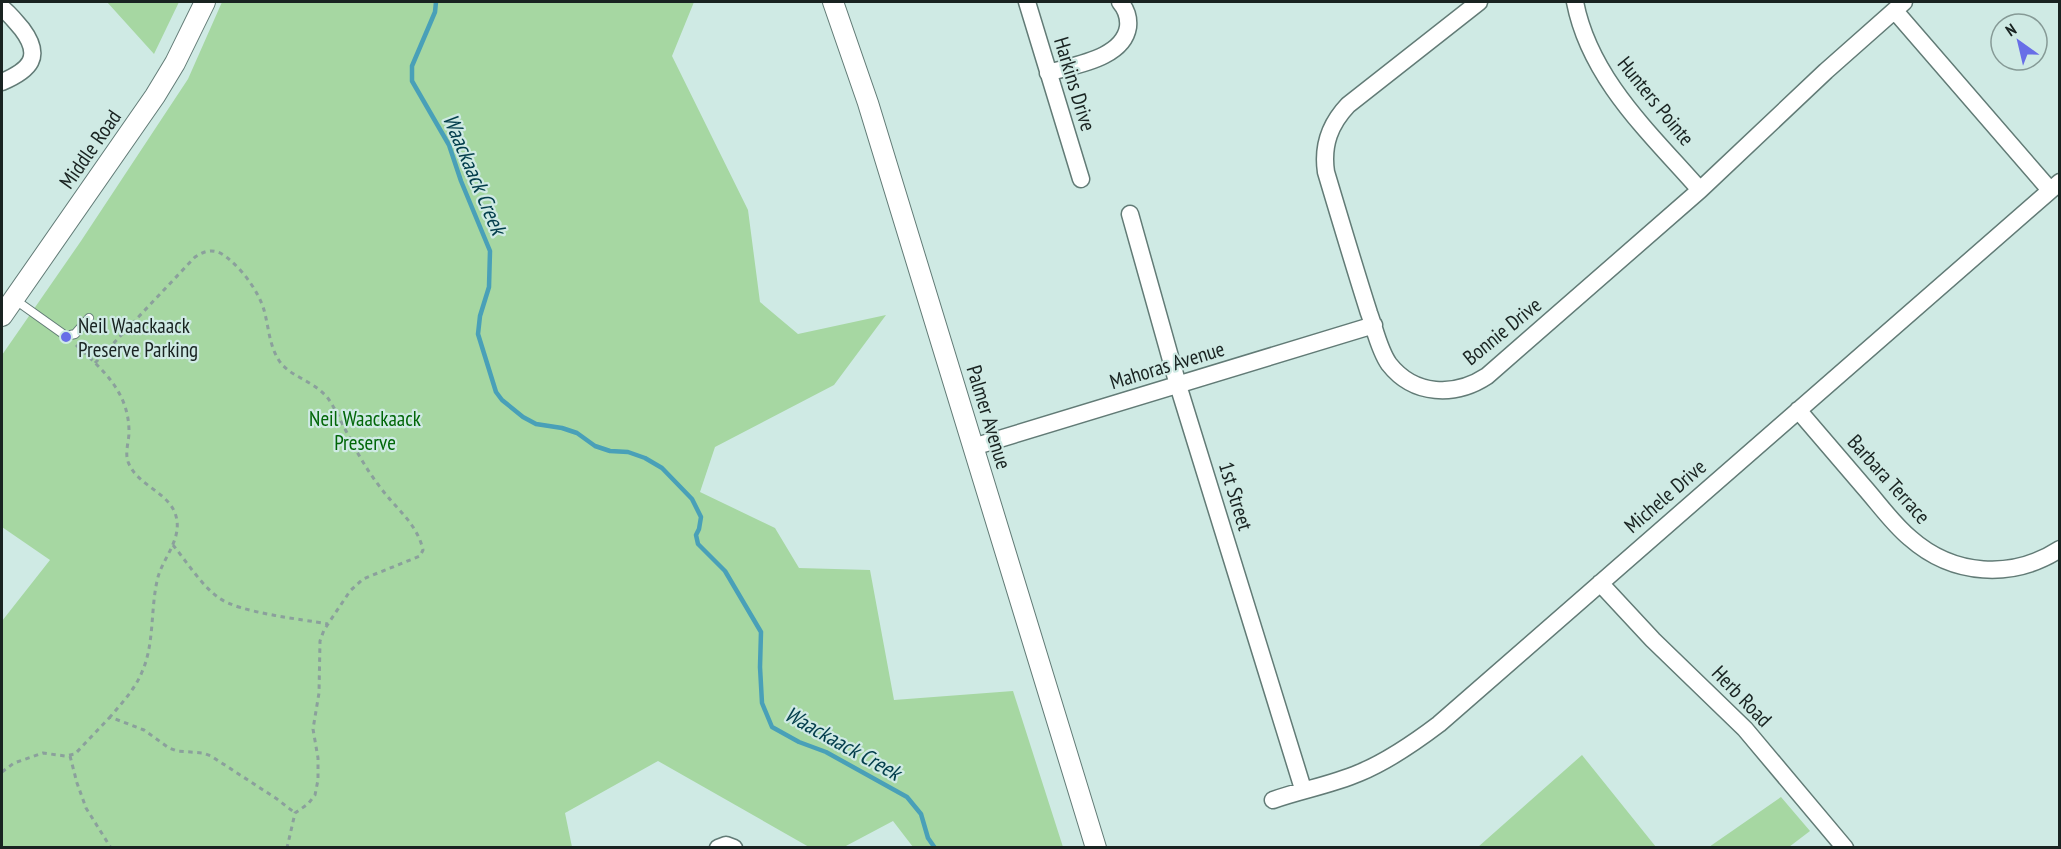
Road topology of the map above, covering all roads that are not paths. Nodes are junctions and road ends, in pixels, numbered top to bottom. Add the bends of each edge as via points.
1 (205, 2) edge
2 (833, 2) edge
3 (1120, 2) edge
4 (1479, 2) edge
5 (1575, 2) edge
6 (1031, 3) edge
7 (1900, 6) edge
8 (2, 8) edge
9 (1047, 73) junction
10 (2, 82) edge
11 (1081, 179) dead end
12 (2055, 186) edge
13 (1700, 190) junction
14 (1130, 214) dead end
15 (13, 299) junction
16 (2, 316) edge
17 (89, 318) dead end
18 (1374, 325) junction
19 (1178, 385) junction
20 (1798, 410) junction
21 (973, 447) junction
22 (2060, 549) edge
23 (1600, 583) junction
24 (1303, 789) junction
25 (1273, 800) dead end
26 (718, 848) edge
27 (735, 848) edge
28 (1096, 848) edge
29 (1845, 848) edge

1 - 15 street, Middle Road via 176,63 155,96
2 - 21 street, Palmer Avenue
3 - 9 street via 1128,24 1121,44 1106,55
4 - 18 street, Bonnie Drive via 1348,105 1337,116 1326,143 1326,172
5 - 13 street, Hunters Pointe via 1585,37 1602,73 1622,102
6 - 9 street, Harkins Drive
7 - 12 street
7 - 13 street, Bonnie Drive
8 - 10 street via 33,48 28,66
9 - 11 street, Harkins Drive
12 - 20 street, Michele Drive
13 - 18 street, Bonnie Drive via 1487,376 1463,388 1429,390 1400,375 1386,359
14 - 19 street, 1st Street
15 - 16 street, Middle Road
15 - 17 lane via 66,336 75,334
18 - 19 street, Mahoras Avenue
19 - 21 street, Mahoras Avenue
19 - 24 street, 1st Street
20 - 22 street, Barbara Terrace via 1900,528 1939,558 1981,571 2008,569
20 - 23 street, Michele Drive
21 - 28 street, Palmer Avenue
23 - 24 street, Michele Drive via 1414,743 1358,774
23 - 29 street, Herb Road via 1745,729
24 - 25 street, Michele Drive
26 - 27 street

